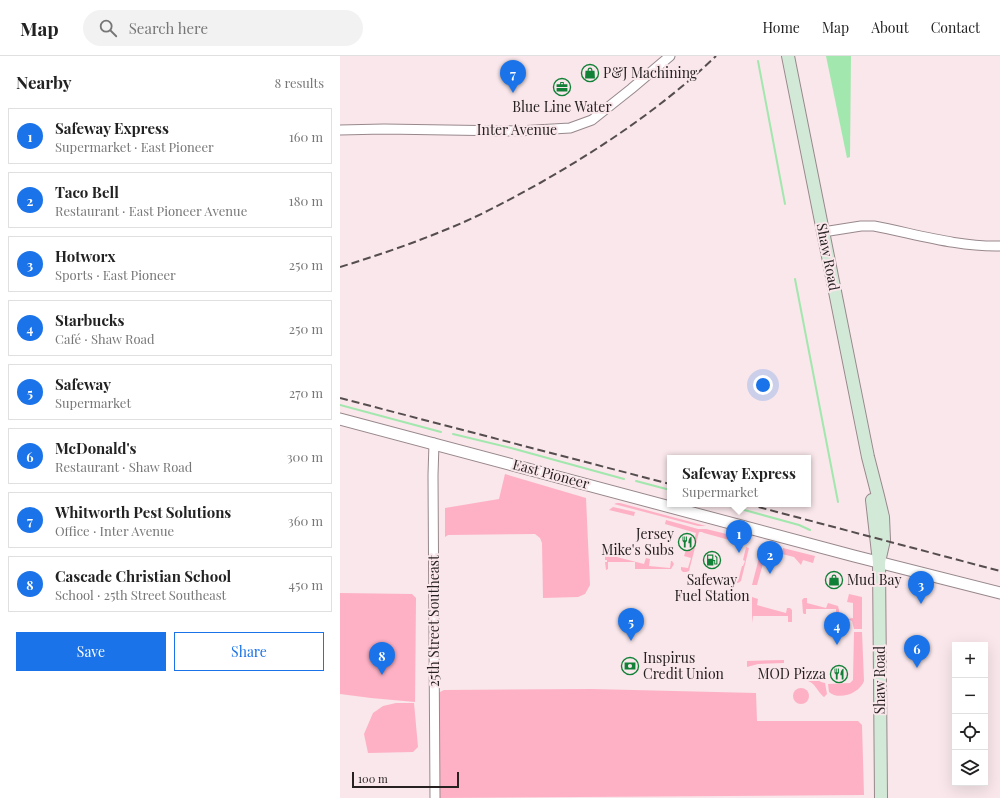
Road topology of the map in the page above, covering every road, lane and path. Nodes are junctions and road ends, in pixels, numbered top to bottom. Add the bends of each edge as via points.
1 (670, 56) edge
2 (788, 56) edge
3 (340, 130) edge
4 (823, 232) junction
5 (1000, 246) edge
6 (340, 419) edge
7 (434, 443) junction
8 (667, 506) edge
9 (673, 507) edge
10 (879, 562) junction
11 (1000, 592) edge
12 (435, 798) edge
13 (880, 798) edge

1 - 3 street, Inter Avenue via 592,120 570,128 518,131
2 - 4 main road, Shaw Road
4 - 5 street via 874,226 978,246
4 - 10 main road, Shaw Road via 868,457 883,517 884,540
6 - 7 street, East Pioneer
7 - 8 street, East Pioneer
7 - 12 street, 25th Street Southeast
9 - 10 street, East Pioneer
10 - 11 street
10 - 13 main road, Shaw Road

